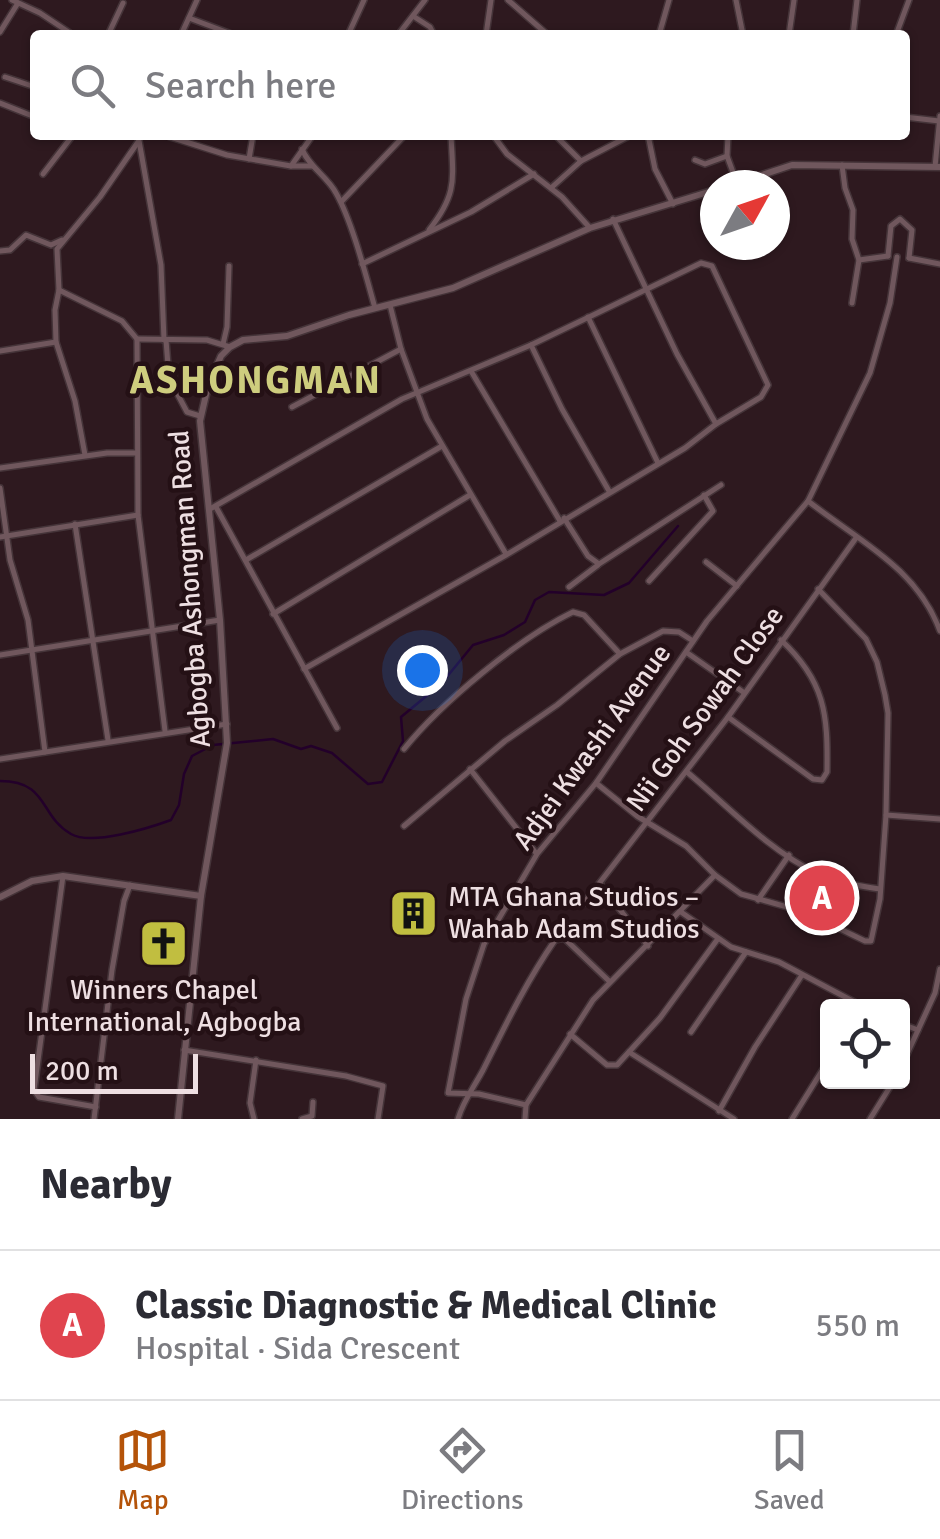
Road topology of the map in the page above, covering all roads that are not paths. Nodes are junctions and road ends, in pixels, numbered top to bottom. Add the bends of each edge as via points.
1 (197, 0) edge
2 (364, 0) edge
3 (425, 0) edge
4 (491, 0) edge
5 (508, 0) edge
6 (682, 0) edge
7 (736, 0) edge
8 (794, 0) edge
9 (857, 0) edge
10 (909, 0) edge
11 (15, 1) edge
12 (668, 2) edge
13 (123, 3) dead end
14 (413, 16) junction
15 (189, 18) junction
16 (64, 30) edge
17 (110, 30) edge
18 (183, 30) edge
19 (221, 30) edge
20 (350, 30) edge
21 (402, 30) edge
22 (432, 30) edge
23 (487, 30) edge
24 (542, 30) edge
25 (660, 30) edge
26 (742, 30) edge
27 (790, 30) edge
28 (854, 30) edge
29 (898, 30) edge
30 (0, 32) edge
31 (5, 77) dead end
32 (30, 84) edge
33 (0, 103) edge
34 (30, 114) edge
35 (910, 116) edge
36 (939, 118) edge
37 (69, 140) edge
38 (137, 140) edge
39 (138, 140) edge
40 (178, 140) edge
41 (253, 140) edge
42 (309, 140) edge
43 (401, 140) edge
44 (452, 140) edge
45 (497, 140) edge
46 (560, 140) edge
47 (622, 140) edge
48 (649, 140) edge
49 (728, 140) edge
50 (302, 149) junction
51 (727, 156) junction
52 (249, 160) junction
53 (695, 160) dead end
54 (582, 161) junction
55 (842, 164) junction
56 (291, 166) junction
57 (312, 166) junction
58 (938, 167) edge
59 (730, 170) edge
60 (777, 170) edge
61 (42, 174) dead end
62 (534, 174) junction
63 (551, 188) junction
64 (700, 195) edge
65 (341, 202) junction
66 (673, 204) junction
67 (614, 220) junction
68 (590, 228) junction
69 (427, 232) junction
70 (63, 240) junction
71 (0, 251) edge
72 (888, 256) junction
73 (897, 257) junction
74 (909, 258) junction
75 (859, 260) junction
76 (362, 264) junction
77 (940, 264) edge
78 (230, 266) dead end
79 (60, 290) junction
80 (646, 290) junction
81 (852, 303) dead end
82 (390, 304) junction
83 (376, 308) junction
84 (588, 318) junction
85 (137, 338) junction
86 (165, 340) junction
87 (56, 342) junction
88 (226, 345) junction
89 (531, 345) junction
90 (401, 349) junction
91 (0, 351) edge
92 (471, 370) junction
93 (417, 393) junction
94 (292, 408) dead end
95 (200, 416) junction
96 (716, 424) junction
97 (442, 446) junction
98 (135, 453) junction
99 (84, 456) junction
100 (658, 464) junction
101 (0, 468) edge
102 (721, 485) dead end
103 (0, 488) edge
104 (609, 491) junction
105 (470, 495) junction
106 (808, 500) junction
107 (708, 501) junction
108 (212, 509) junction
109 (138, 515) junction
110 (562, 520) junction
111 (75, 524) junction
112 (3, 536) edge
113 (856, 538) junction
114 (506, 555) junction
115 (246, 560) junction
116 (706, 562) dead end
117 (598, 564) junction
118 (648, 581) dead end
119 (737, 586) junction
120 (569, 587) dead end
121 (818, 589) junction
122 (274, 614) junction
123 (220, 620) junction
124 (154, 629) junction
125 (940, 631) edge
126 (94, 638) junction
127 (781, 640) junction
128 (693, 641) junction
129 (30, 650) junction
130 (686, 652) junction
131 (620, 654) junction
132 (0, 655) edge
133 (304, 669) junction
134 (743, 692) junction
135 (728, 717) junction
136 (227, 724) junction
137 (337, 728) dead end
138 (165, 732) junction
139 (108, 740) junction
140 (404, 749) dead end
141 (44, 752) junction
142 (0, 758) edge
143 (470, 769) junction
144 (687, 772) junction
145 (596, 783) junction
146 (886, 814) junction
147 (940, 819) edge
148 (647, 821) junction
149 (404, 826) dead end
150 (537, 854) junction
151 (789, 855) junction
152 (715, 875) junction
153 (63, 876) junction
154 (600, 884) junction
155 (130, 885) junction
156 (880, 889) junction
157 (201, 896) junction
158 (0, 897) edge
159 (758, 900) junction
160 (584, 902) dead end
161 (681, 912) junction
162 (717, 940) junction
163 (648, 946) junction
164 (746, 952) junction
165 (940, 969) edge
166 (802, 975) junction
167 (609, 982) junction
168 (848, 999) edge
169 (910, 1027) edge
170 (919, 1031) junction
171 (692, 1032) dead end
172 (570, 1034) junction
173 (910, 1049) edge
174 (184, 1050) junction
175 (629, 1052) junction
176 (256, 1060) junction
177 (820, 1074) edge
178 (888, 1089) edge
179 (469, 1095) junction
180 (313, 1102) dead end
181 (526, 1105) junction
182 (96, 1107) junction
183 (719, 1111) junction
184 (725, 1117) edge
185 (94, 1119) edge
186 (178, 1119) edge
187 (254, 1119) edge
188 (302, 1119) edge
189 (378, 1119) edge
190 (458, 1119) edge
191 (525, 1119) edge
192 (734, 1119) edge
193 (792, 1119) edge
194 (870, 1119) edge

1 - 15 street
2 - 20 street
3 - 14 street
4 - 23 street
5 - 24 street
6 - 12 street
7 - 26 street
8 - 27 street
9 - 28 street
10 - 29 street
11 - 16 street
11 - 30 street
12 - 25 street
13 - 17 street
14 - 21 street
14 - 22 street
15 - 18 street
15 - 19 street
31 - 32 street
33 - 34 street
35 - 36 street
36 - 58 street
37 - 61 street
38 - 70 street
39 - 86 street via 160,264
40 - 52 street
41 - 52 street
42 - 50 street
43 - 65 street
44 - 69 street via 453,190
45 - 62 street
46 - 54 street
47 - 54 street
48 - 66 street
49 - 51 street
50 - 56 street
50 - 57 street
51 - 53 street via 705,164
51 - 59 street
52 - 56 street
54 - 63 street
55 - 58 street
55 - 60 street
55 - 75 street
56 - 57 street
57 - 65 street
62 - 63 street
62 - 69 street
63 - 68 street
64 - 66 street
65 - 76 street
66 - 67 street
67 - 68 street
67 - 80 street
68 - 82 street via 480,278
69 - 76 street
70 - 71 street via 51,245 23,236
70 - 79 street via 56,260
72 - 73 street
72 - 74 street via 891,226 900,219 912,230
72 - 75 street
73 - 74 street
73 - 106 street, Adjei Kwashi Avenue via 876,358
74 - 77 street
75 - 81 street
76 - 83 street
78 - 88 street
79 - 85 street via 122,321
79 - 87 street
80 - 84 street
80 - 96 street
80 - 96 street via 701,262 712,266 768,385 761,397
82 - 83 street
82 - 90 street
83 - 88 street via 296,334
84 - 89 street
84 - 100 street
85 - 86 street
85 - 98 street
86 - 88 street
86 - 95 street via 172,385 187,412
87 - 91 street
87 - 99 street
88 - 95 street, Agbogba Ashongman Road
89 - 92 street
89 - 104 street
90 - 93 street
90 - 94 street
92 - 93 street
92 - 110 street
93 - 97 street
93 - 108 street
95 - 108 street, Agbogba Ashongman Road
96 - 100 street
97 - 105 street
97 - 115 street
98 - 99 street
98 - 109 street
99 - 101 street
100 - 104 street
102 - 107 street
103 - 112 street
104 - 110 street
105 - 114 street
105 - 122 street
106 - 113 street
106 - 119 street, Adjei Kwashi Avenue
107 - 117 street
107 - 118 street via 713,511
108 - 115 street
108 - 123 street, Agbogba Ashongman Road
109 - 111 street
109 - 124 street
110 - 114 street
110 - 117 street
111 - 112 street
111 - 126 street
112 - 129 street
113 - 121 street, Nii Goh Sowah Close
113 - 125 street via 919,588
114 - 133 street
115 - 122 street
116 - 119 street
117 - 120 street
119 - 128 street, Adjei Kwashi Avenue
121 - 127 street, Nii Goh Sowah Close
121 - 146 street via 866,639 882,677
122 - 133 street
123 - 124 street
123 - 136 street, Agbogba Ashongman Road
124 - 126 street
124 - 138 street
126 - 129 street
126 - 139 street
127 - 134 street, Nii Goh Sowah Close
127 - 135 street via 813,675 823,704 822,780
128 - 130 street, Adjei Kwashi Avenue
128 - 131 street via 663,631
129 - 132 street
129 - 141 street
130 - 134 street
130 - 145 street, Adjei Kwashi Avenue
131 - 140 street via 584,615 572,612 520,644
131 - 143 street
133 - 137 street
134 - 135 street, Nii Goh Sowah Close
135 - 144 street, Nii Goh Sowah Close
136 - 138 street
136 - 157 street, Agbogba Ashongman Road
138 - 139 street
139 - 141 street
141 - 142 street
143 - 149 street
143 - 150 street
144 - 148 street, Nii Goh Sowah Close
144 - 151 street
145 - 148 street
145 - 150 street, Adjei Kwashi Avenue
146 - 147 street
146 - 156 street
148 - 152 street
148 - 154 street, Nii Goh Sowah Close
150 - 179 street, Adjei Kwashi Avenue via 474,969 448,1093
151 - 156 street via 818,874
151 - 159 street
152 - 159 street
152 - 161 street
153 - 155 street
153 - 158 street via 32,881
153 - 182 street via 34,1090 40,1097
154 - 160 street, Nii Goh Sowah Close
154 - 163 street
155 - 157 street
155 - 182 street
156 - 159 street via 868,942 805,912
157 - 174 street, Agbogba Ashongman Road
161 - 162 street
161 - 163 street
162 - 164 street
162 - 175 street
163 - 167 street
164 - 166 street
164 - 171 street
165 - 170 street
166 - 168 street
166 - 183 street
167 - 172 street
167 - 179 street via 559,937 514,1004
169 - 170 street
170 - 173 street
172 - 175 street via 608,1065
172 - 181 street
174 - 176 street
174 - 186 street, Agbogba Ashongman Road
175 - 183 street
176 - 187 street
176 - 189 street via 383,1086
177 - 193 street
178 - 194 street
179 - 181 street
179 - 190 street
180 - 188 street via 312,1116
181 - 191 street
182 - 185 street
183 - 184 street
184 - 192 street

